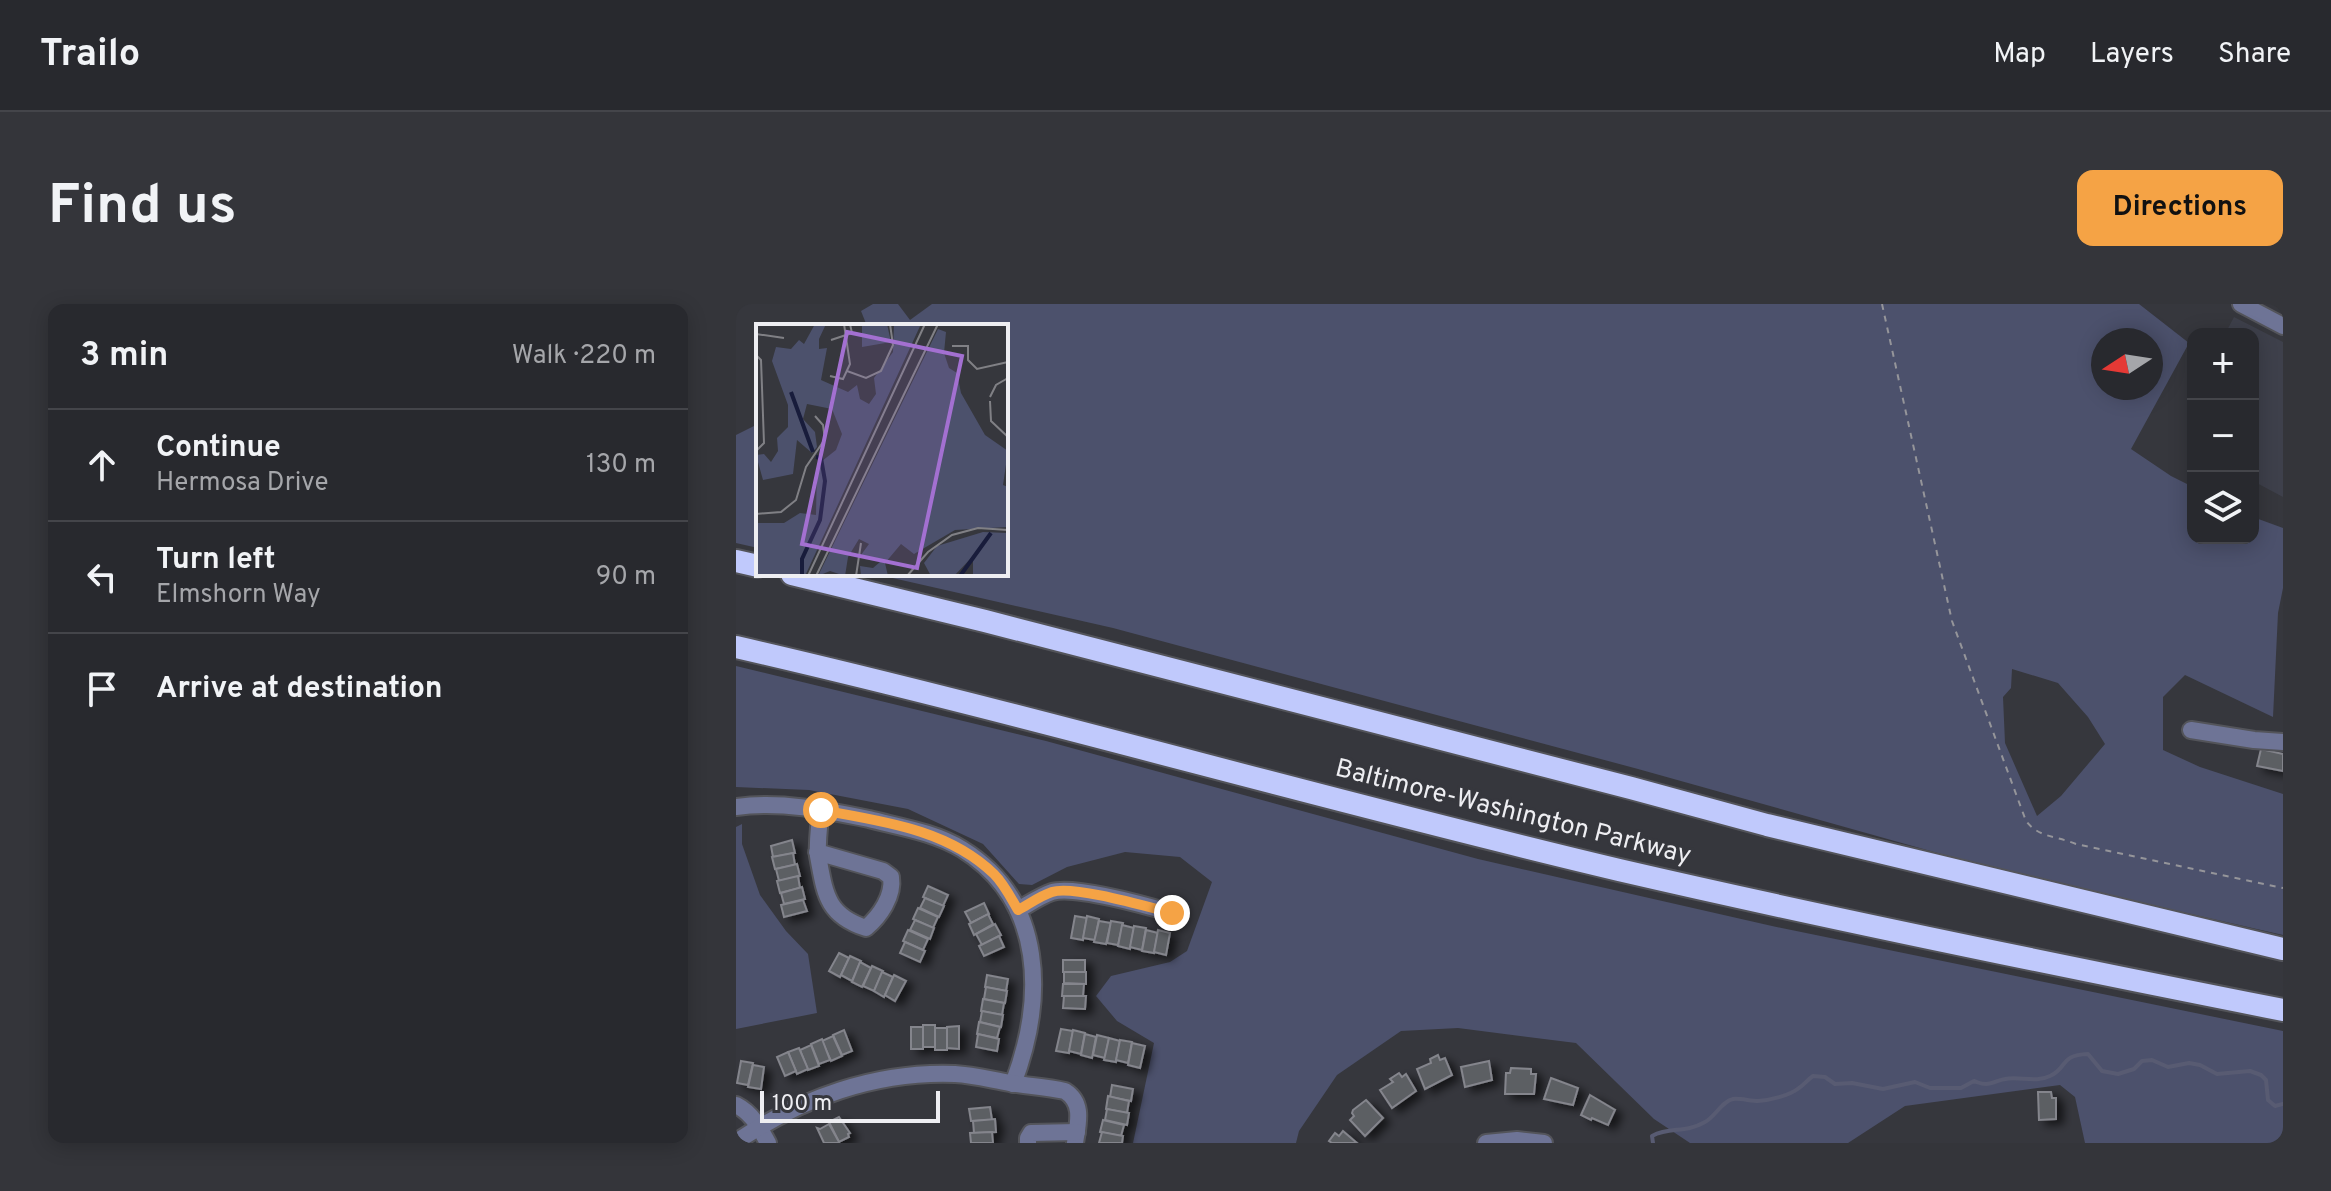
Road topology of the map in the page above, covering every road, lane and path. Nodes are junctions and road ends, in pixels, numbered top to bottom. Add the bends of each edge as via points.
1 (1882, 304) edge
2 (2241, 304) edge
3 (2283, 326) edge
4 (736, 561) edge
5 (756, 566) edge
6 (800, 576) edge
7 (736, 647) edge
8 (2191, 730) dead end
9 (2283, 742) edge
10 (736, 807) edge
11 (821, 810) junction
12 (817, 852) junction
13 (2283, 888) edge
14 (1018, 910) junction
15 (1172, 913) dead end
16 (2283, 949) edge
17 (2283, 1010) edge
18 (1013, 1084) junction
19 (736, 1105) edge
20 (759, 1126) junction
21 (1076, 1137) edge
22 (736, 1142) edge
23 (768, 1143) edge
24 (1028, 1143) edge
25 (1486, 1143) edge
26 (1544, 1143) edge

1 - 13 path via 1952,621 2026,821 2046,837
2 - 3 street
4 - 5 highway
6 - 16 highway, Baltimore-Washington Parkway via 1767,825
7 - 17 highway, Baltimore-Washington Parkway via 1617,869
8 - 9 street
10 - 11 street
11 - 12 street
11 - 14 street via 908,828 960,848 996,876
12 - 12 street via 829,903 843,919 866,928 893,887 891,877
14 - 15 street via 1063,891
14 - 18 street via 1030,941 1034,979 1025,1048
18 - 20 street via 955,1074 870,1081
18 - 21 street via 1038,1085 1074,1097 1079,1107
19 - 20 street
20 - 22 street
20 - 23 street
21 - 24 street via 1031,1133
25 - 26 street

